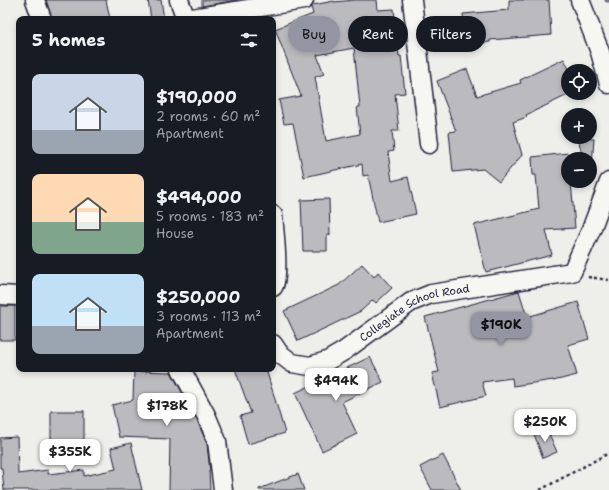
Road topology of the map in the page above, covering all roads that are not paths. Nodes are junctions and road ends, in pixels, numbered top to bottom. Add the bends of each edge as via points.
1 (35, 0) edge
2 (179, 0) edge
3 (304, 0) edge
4 (412, 0) edge
5 (580, 0) edge
6 (41, 16) edge
7 (185, 16) edge
8 (205, 16) edge
9 (609, 84) edge
10 (429, 144) dead end
11 (609, 182) edge
12 (0, 295) edge
13 (16, 296) edge
14 (276, 348) edge
15 (183, 372) edge
16 (223, 490) edge

1 - 6 street
2 - 7 street
3 - 8 street
4 - 10 street
5 - 9 street
11 - 14 street, Collegiate School Road via 572,272 431,294 411,302 344,351 327,361 310,366 292,363
12 - 13 street
15 - 16 street via 217,441

